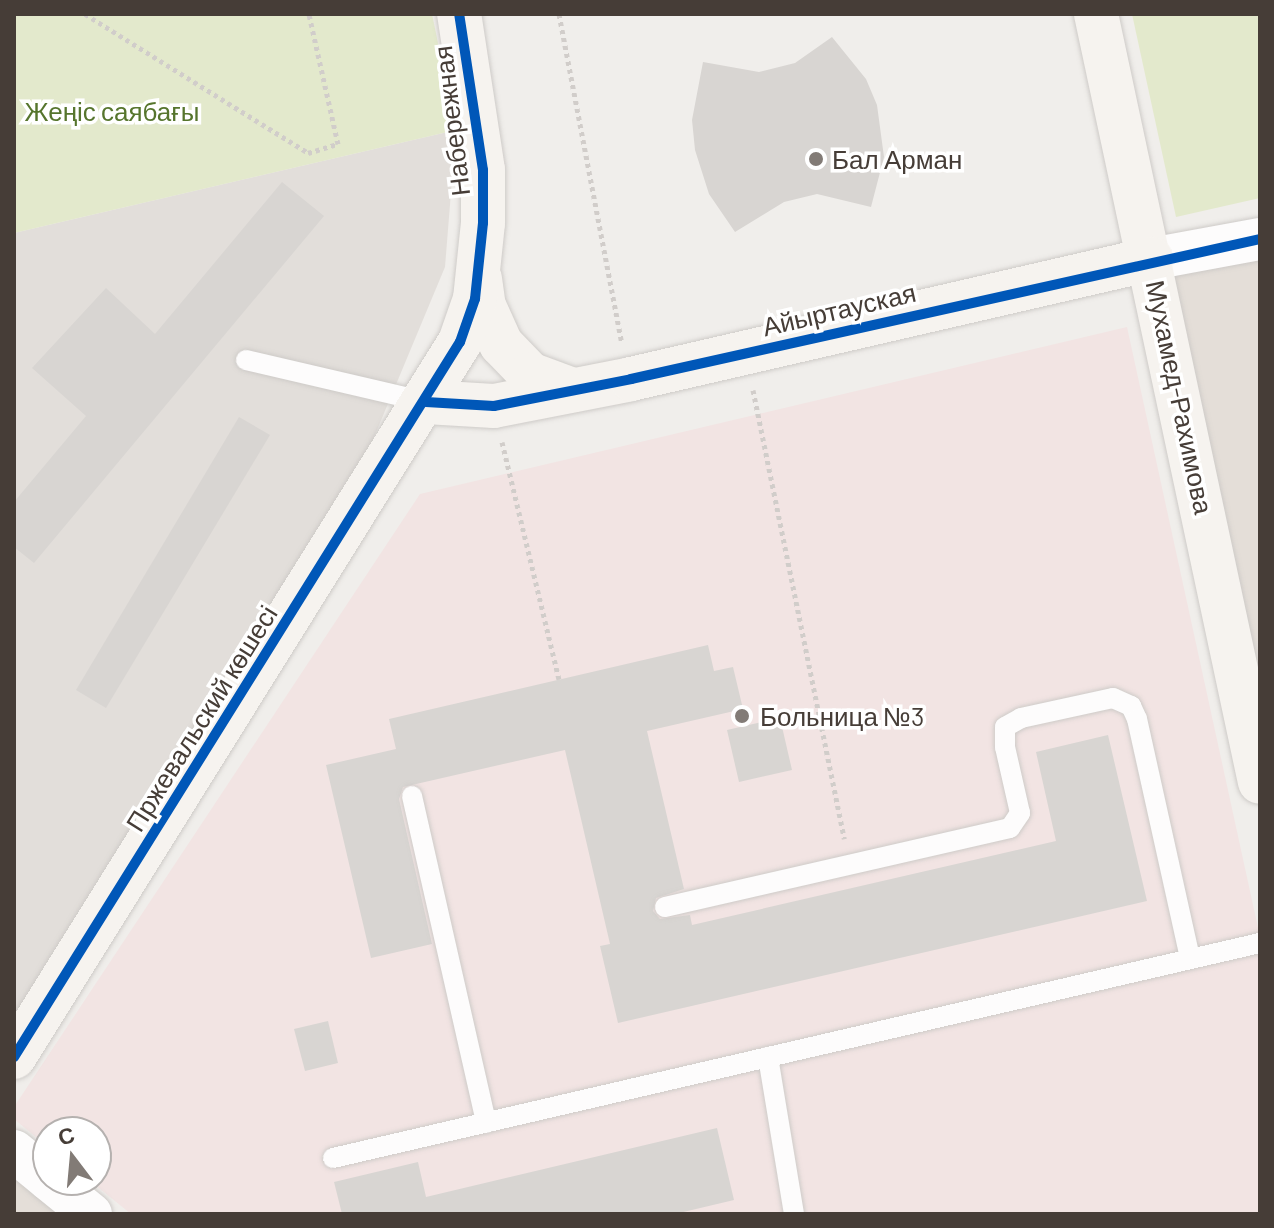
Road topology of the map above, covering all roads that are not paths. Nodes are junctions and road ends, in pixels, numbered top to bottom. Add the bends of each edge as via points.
1 (459, 14) edge
2 (1096, 14) edge
3 (1260, 239) edge
4 (1151, 259) junction
5 (479, 273) junction
6 (246, 360) dead end
7 (573, 390) junction
8 (426, 402) junction
9 (1260, 782) edge
10 (412, 796) dead end
11 (665, 907) dead end
12 (1260, 943) edge
13 (1190, 958) junction
14 (14, 1057) edge
15 (768, 1057) junction
16 (486, 1123) junction
17 (14, 1151) edge
18 (333, 1158) dead end
19 (32, 1165) edge
20 (69, 1196) edge
21 (91, 1214) edge
22 (794, 1214) edge

1 - 5 street, Набережная via 483,170
2 - 4 street, Мухамед-Рахимова
3 - 4 street, Айыртауская
4 - 7 street, Айыртауская
4 - 9 street, Мухамед-Рахимова
5 - 7 street via 484,306 501,344 530,374
5 - 8 street, Набережная via 460,342
6 - 8 lane
7 - 8 street, Айыртауская via 494,406
8 - 14 street, Пржевальский көшесі
10 - 16 lane
11 - 13 lane via 1010,828 1020,813 1005,727 1021,718 1121,699 1137,719
12 - 13 lane
13 - 15 lane
15 - 16 lane
15 - 22 lane
16 - 18 lane
17 - 19 street
20 - 21 street

